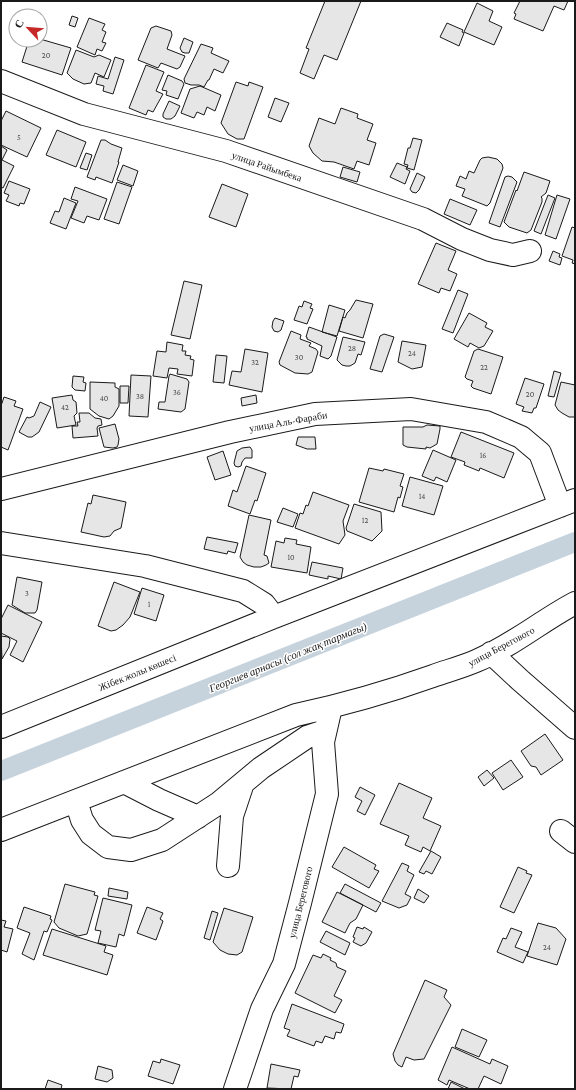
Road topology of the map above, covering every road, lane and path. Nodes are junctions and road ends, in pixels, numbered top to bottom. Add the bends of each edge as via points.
1 (1, 81) edge
2 (530, 251) dead end
3 (1, 489) edge
4 (567, 503) edge
5 (1, 543) edge
6 (575, 602) edge
7 (274, 617) junction
8 (491, 653) junction
9 (331, 707) junction
10 (1, 727) edge
11 (575, 728) edge
12 (325, 731) junction
13 (124, 782) junction
14 (243, 783) junction
15 (76, 801) junction
16 (198, 817) junction
17 (1, 830) edge
18 (228, 866) dead end
19 (235, 1089) edge

1 - 2 street, улица Райымбека via 84,114 226,151 423,219 490,250 513,255
3 - 4 street, улица Аль-Фараби via 230,432 307,416 411,409 486,422 521,437 540,453
4 - 7 street, улица Аль-Фараби
5 - 7 street via 145,566 243,591 264,604
6 - 8 street, улица Берегового
7 - 10 street, Жібек жолы көшесі
8 - 9 street, улица Берегового via 476,661 393,690
8 - 11 street
9 - 12 street, улица Берегового
9 - 13 street, улица Берегового via 296,715
12 - 14 street via 306,737
12 - 19 street, улица Берегового via 323,742 328,794 284,964 262,1009
13 - 15 street, улица Берегового
13 - 16 street
14 - 16 street
14 - 18 street via 232,816
15 - 16 street via 82,820 91,834 108,847 131,850 162,840
15 - 17 street, улица Берегового

